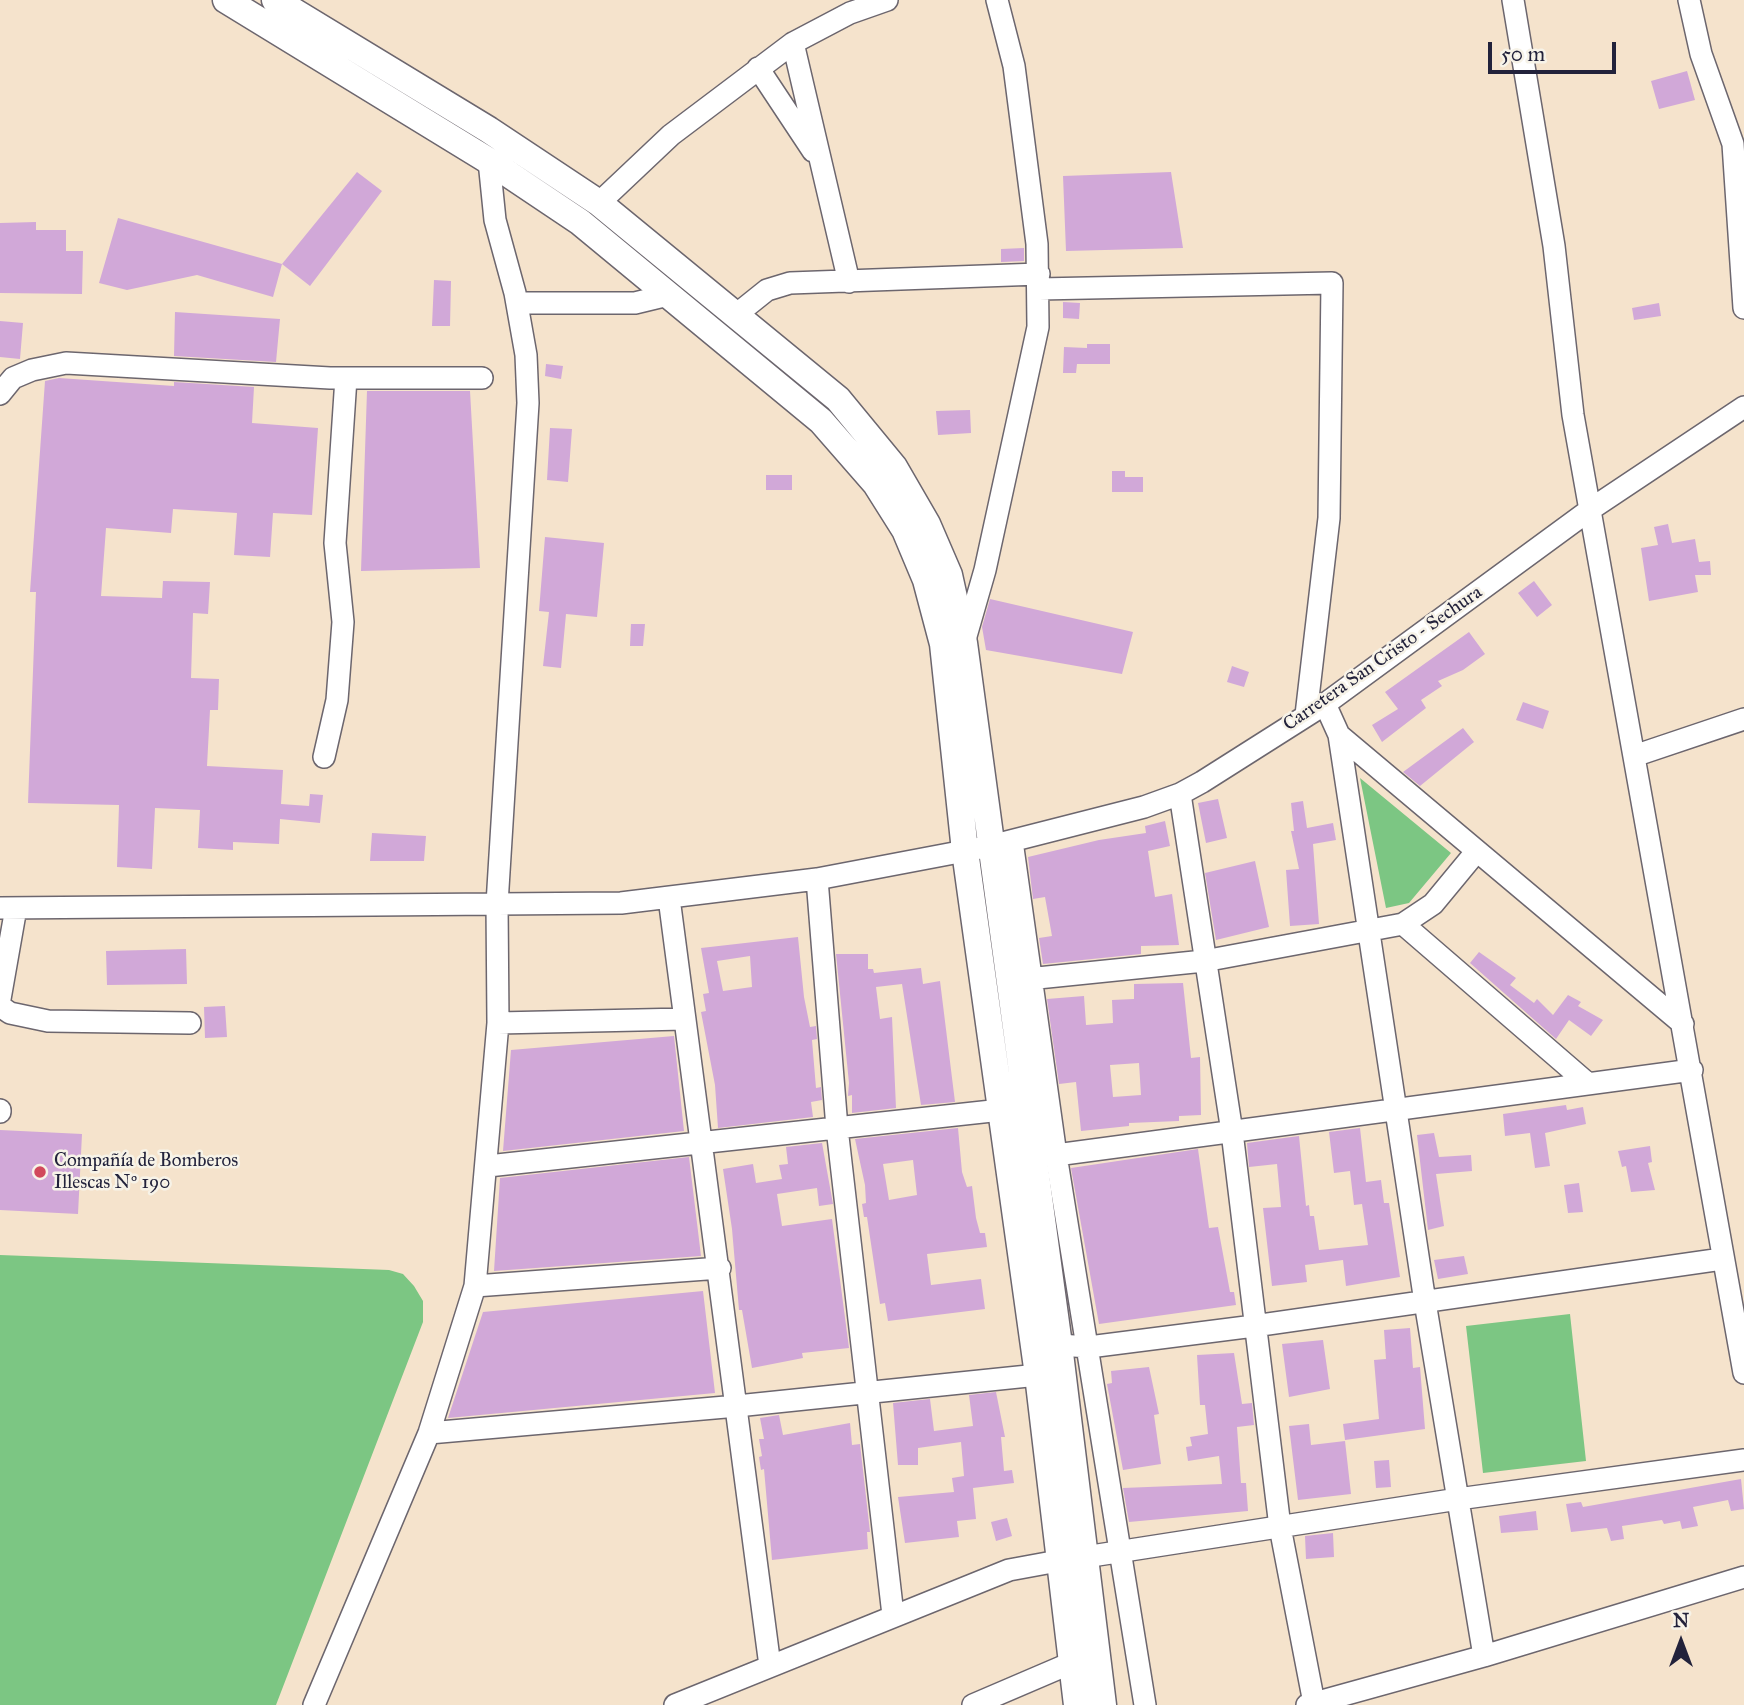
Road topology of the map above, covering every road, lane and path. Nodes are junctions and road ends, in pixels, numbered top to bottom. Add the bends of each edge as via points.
1 (226, 0) edge
2 (275, 0) edge
3 (887, 0) edge
4 (997, 0) edge
5 (1513, 0) edge
6 (1689, 0) edge
7 (793, 43) junction
8 (758, 68) junction
9 (489, 161) junction
10 (819, 161) junction
11 (599, 203) junction
12 (1039, 281) junction
13 (849, 282) junction
14 (668, 295) junction
15 (517, 303) junction
16 (1744, 308) edge
17 (737, 314) junction
18 (346, 378) junction
19 (482, 378) dead end
20 (0, 394) edge
21 (1744, 407) edge
22 (1591, 509) junction
23 (964, 643) junction
24 (1325, 704) junction
25 (1306, 715) junction
26 (1744, 719) edge
27 (1339, 735) junction
28 (1634, 756) junction
29 (324, 757) dead end
30 (1180, 794) junction
31 (1002, 844) junction
32 (965, 851) junction
33 (1476, 852) junction
34 (817, 879) junction
35 (669, 898) junction
36 (497, 904) junction
37 (8, 908) edge
38 (1403, 924) junction
39 (1370, 932) junction
40 (1204, 961) junction
41 (1021, 980) junction
42 (0, 999) edge
43 (0, 1006) edge
44 (685, 1019) junction
45 (190, 1023) dead end
46 (498, 1023) junction
47 (1683, 1024) junction
48 (1692, 1070) junction
49 (1586, 1082) junction
50 (1396, 1108) junction
51 (1001, 1110) junction
52 (837, 1128) junction
53 (1232, 1132) junction
54 (701, 1143) junction
55 (1056, 1155) junction
56 (488, 1166) junction
57 (1722, 1259) junction
58 (720, 1268) junction
59 (475, 1286) junction
60 (1425, 1302) junction
61 (1254, 1326) junction
62 (1059, 1345) junction
63 (1089, 1347) junction
64 (1744, 1373) edge
65 (1038, 1375) junction
66 (868, 1392) junction
67 (737, 1406) junction
68 (429, 1433) junction
69 (1744, 1460) edge
70 (1458, 1499) junction
71 (1280, 1527) junction
72 (1122, 1553) junction
73 (1085, 1557) junction
74 (1058, 1560) junction
75 (1744, 1577) edge
76 (894, 1615) junction
77 (1484, 1656) junction
78 (1071, 1663) junction
79 (770, 1665) junction
80 (698, 1701) edge
81 (1310, 1704) edge
82 (314, 1705) edge
83 (675, 1705) edge
84 (973, 1705) edge
85 (1077, 1705) edge
86 (1103, 1705) edge
87 (1145, 1705) edge

1 - 9 main road
2 - 11 main road
3 - 7 street via 850,13
4 - 12 street via 1014,66
5 - 22 street via 1554,246 1573,415
6 - 16 street via 1701,54 1733,145
7 - 8 street
7 - 10 street
8 - 10 street
8 - 11 street via 671,135
9 - 14 main road via 580,222
9 - 15 street via 495,220
10 - 13 street
11 - 17 main road
12 - 13 street
12 - 23 street via 1038,327 985,570
12 - 25 street via 1332,282 1329,518
13 - 17 street via 790,283 767,290
14 - 15 street via 635,303
14 - 32 main road via 821,421 876,484 905,530 926,580 943,644
15 - 36 street via 528,403
17 - 23 main road via 838,399 894,467 928,524 949,575
18 - 19 street
18 - 20 street via 66,363 13,378
18 - 29 street via 335,542 343,622 337,700
21 - 22 street, Carretera San Cristo - Sechura
22 - 24 street, Carretera San Cristo - Sechura
22 - 28 street
23 - 31 main road
24 - 25 street, Carretera San Cristo - Sechura
24 - 27 street
25 - 30 street, Carretera San Cristo - Sechura
26 - 28 street
27 - 33 street
27 - 39 street
28 - 47 street
30 - 31 street, Carretera San Cristo - Sechura
30 - 40 street
31 - 32 street, Carretera San Cristo - Sechura
31 - 41 main road
32 - 34 street, Carretera San Cristo - Sechura
32 - 51 main road
33 - 38 street via 1433,904
33 - 47 street
34 - 35 street, Carretera San Cristo - Sechura
34 - 52 street
35 - 36 street, Carretera San Cristo - Sechura
35 - 44 street
36 - 37 street, Carretera San Cristo - Sechura
36 - 46 street
37 - 42 street
38 - 39 street
38 - 49 street
39 - 40 street
39 - 50 street
40 - 41 street
40 - 53 street
41 - 55 street
41 - 62 main road
43 - 45 street via 10,1013 48,1021
44 - 46 street
44 - 54 street
46 - 56 street
47 - 48 street
48 - 49 street
48 - 57 street
49 - 50 street
50 - 53 street
50 - 60 street
51 - 52 street
51 - 65 main road
52 - 54 street
52 - 66 street
53 - 55 street
53 - 61 street
54 - 56 street
54 - 58 street
55 - 63 street
56 - 59 street
57 - 60 street
57 - 64 street
58 - 59 street
58 - 67 street
59 - 68 street
60 - 61 street
60 - 70 street
61 - 63 street
61 - 71 street
62 - 63 street
62 - 73 main road
63 - 72 street
65 - 66 street
65 - 74 main road
66 - 67 street
66 - 76 street
67 - 68 street
67 - 79 street
68 - 82 street
69 - 70 street
70 - 71 street
70 - 77 street
71 - 72 street
71 - 81 street
72 - 73 street
72 - 87 street
73 - 86 main road
74 - 76 street via 1009,1570
74 - 78 main road
75 - 77 street
76 - 79 street
77 - 81 street
78 - 84 street
78 - 85 main road
79 - 80 street
80 - 83 street

